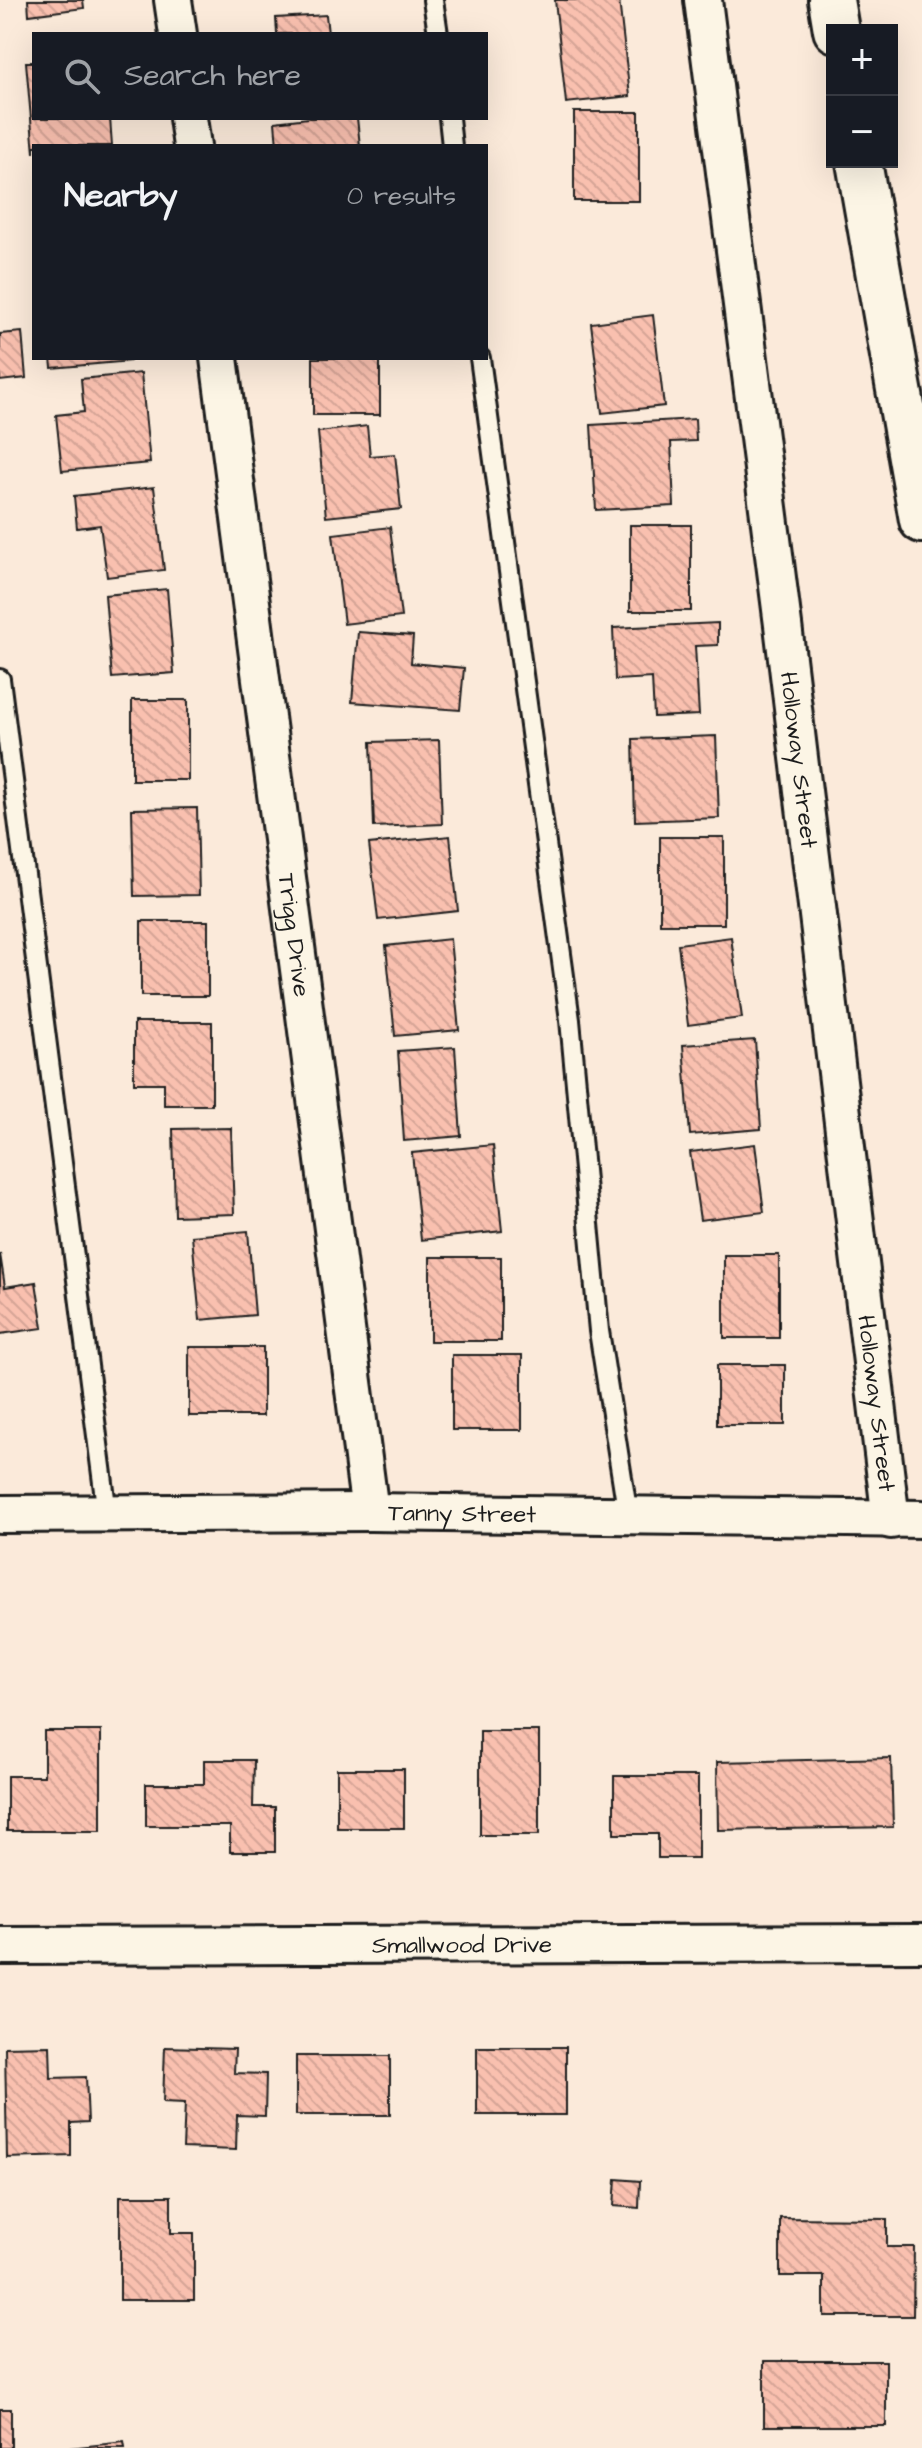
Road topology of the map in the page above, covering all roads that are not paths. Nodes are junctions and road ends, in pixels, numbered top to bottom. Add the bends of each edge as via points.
1 (173, 0) edge
2 (433, 0) edge
3 (703, 0) edge
4 (831, 0) edge
5 (835, 24) edge
6 (178, 32) edge
7 (438, 32) edge
8 (188, 120) edge
9 (449, 120) edge
10 (192, 144) edge
11 (452, 144) edge
12 (860, 168) edge
13 (219, 360) edge
14 (480, 360) edge
15 (922, 520) edge
16 (0, 679) edge
17 (370, 1512) junction
18 (0, 1514) edge
19 (107, 1514) junction
20 (628, 1516) junction
21 (907, 1520) edge
22 (922, 1943) edge
23 (0, 1946) edge

1 - 6 street
2 - 7 lane
3 - 21 street, Holloway Street
4 - 5 main road
8 - 10 street
9 - 11 lane
12 - 15 main road
13 - 17 street, Trigg Drive
14 - 20 lane via 570,1020 599,1331
16 - 19 lane
17 - 19 street, Tanny Street
17 - 20 street, Tanny Street
18 - 19 street, Tanny Street
20 - 21 street, Tanny Street
22 - 23 street, Smallwood Drive

